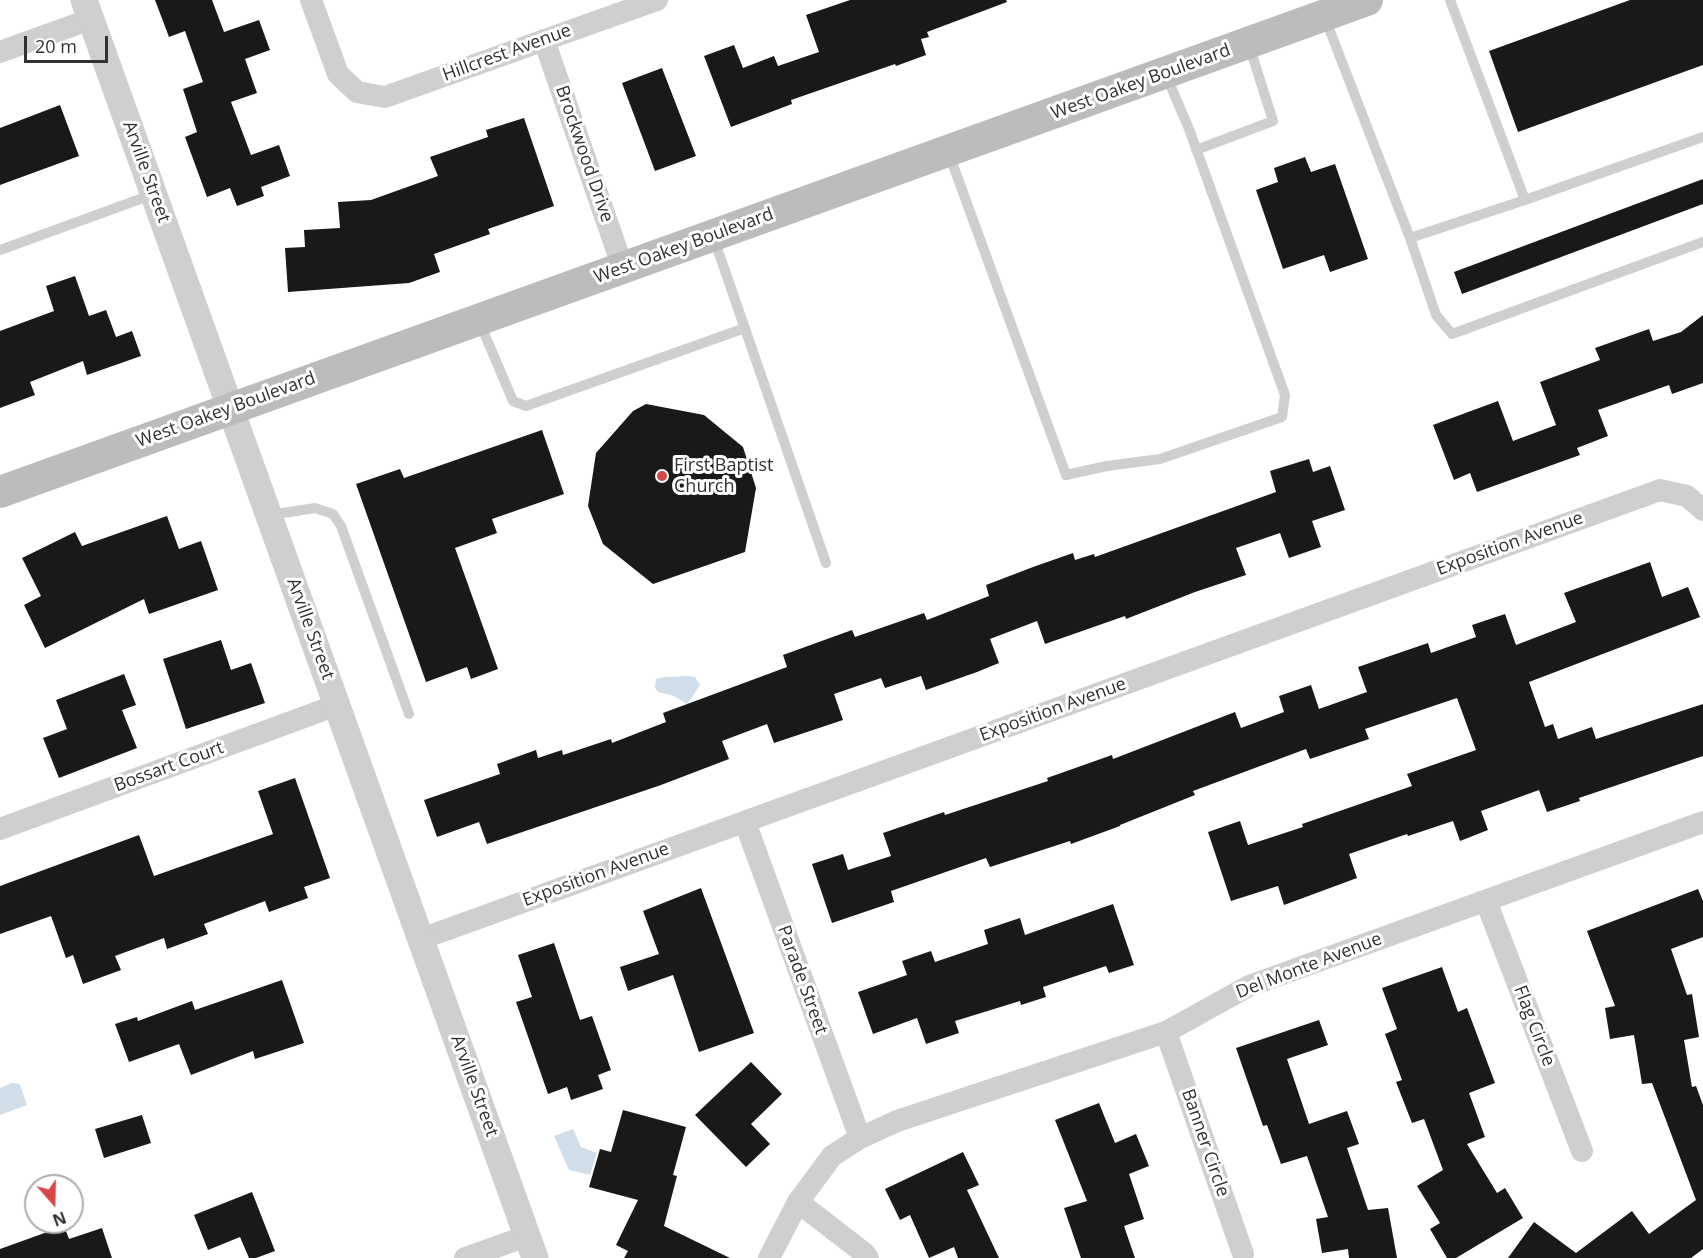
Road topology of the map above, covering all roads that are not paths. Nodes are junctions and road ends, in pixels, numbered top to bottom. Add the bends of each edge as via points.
1 (311, 0) edge
2 (657, 0) edge
3 (1367, 0) edge
4 (1450, 0) edge
5 (88, 9) edge
6 (1324, 15) junction
7 (544, 40) junction
8 (1249, 43) junction
9 (0, 52) edge
10 (1166, 73) junction
11 (1703, 137) edge
12 (1196, 150) junction
13 (948, 151) junction
14 (154, 194) junction
15 (1525, 200) junction
16 (713, 236) junction
17 (1410, 238) junction
18 (1703, 242) edge
19 (0, 250) edge
20 (623, 268) junction
21 (479, 320) junction
22 (745, 328) junction
23 (232, 409) junction
24 (0, 492) edge
25 (1695, 503) edge
26 (269, 515) junction
27 (825, 562) dead end
28 (337, 705) junction
29 (409, 714) dead end
30 (745, 822) junction
31 (1703, 822) edge
32 (0, 829) edge
33 (1486, 901) junction
34 (421, 939) junction
35 (1166, 1032) junction
36 (860, 1138) junction
37 (1582, 1151) dead end
38 (798, 1202) junction
39 (531, 1247) edge
40 (1243, 1254) dead end
41 (465, 1258) edge
42 (769, 1258) edge
43 (868, 1258) edge

1 - 7 street, Hillcrest Avenue via 338,74 357,93 385,97
2 - 7 street, Hillcrest Avenue
3 - 6 main road, West Oakey Boulevard
4 - 15 lane
5 - 9 street
5 - 14 street, Arville Street
6 - 8 main road, West Oakey Boulevard
6 - 17 lane
7 - 20 street, Brockwood Drive
8 - 10 main road, West Oakey Boulevard
8 - 12 lane via 1273,121
10 - 12 lane
10 - 13 main road, West Oakey Boulevard
11 - 15 lane
12 - 13 lane via 1285,395 1282,417 1160,459 1066,475
13 - 16 main road, West Oakey Boulevard
14 - 19 lane
14 - 23 street, Arville Street
15 - 17 lane
16 - 20 main road, West Oakey Boulevard
16 - 22 lane
17 - 18 lane via 1436,315 1452,334
20 - 21 main road, West Oakey Boulevard
21 - 22 lane via 513,401 526,406
21 - 23 main road, West Oakey Boulevard
22 - 27 lane
23 - 24 main road, West Oakey Boulevard
23 - 26 street, Arville Street
25 - 30 street, Exposition Avenue via 1660,490
26 - 28 street, Arville Street
26 - 29 lane via 315,508 333,514
28 - 32 street, Bossart Court
28 - 34 street, Arville Street
30 - 34 street, Exposition Avenue
30 - 36 street, Parade Street
31 - 33 street, Del Monte Avenue
33 - 35 street, Del Monte Avenue via 1249,986
33 - 37 street, Flag Circle
34 - 39 street, Arville Street
35 - 36 street, Del Monte Avenue via 897,1121
35 - 40 street, Banner Circle
36 - 38 street, Del Monte Avenue via 832,1156
38 - 42 street, Del Monte Avenue
38 - 43 street
39 - 41 street

